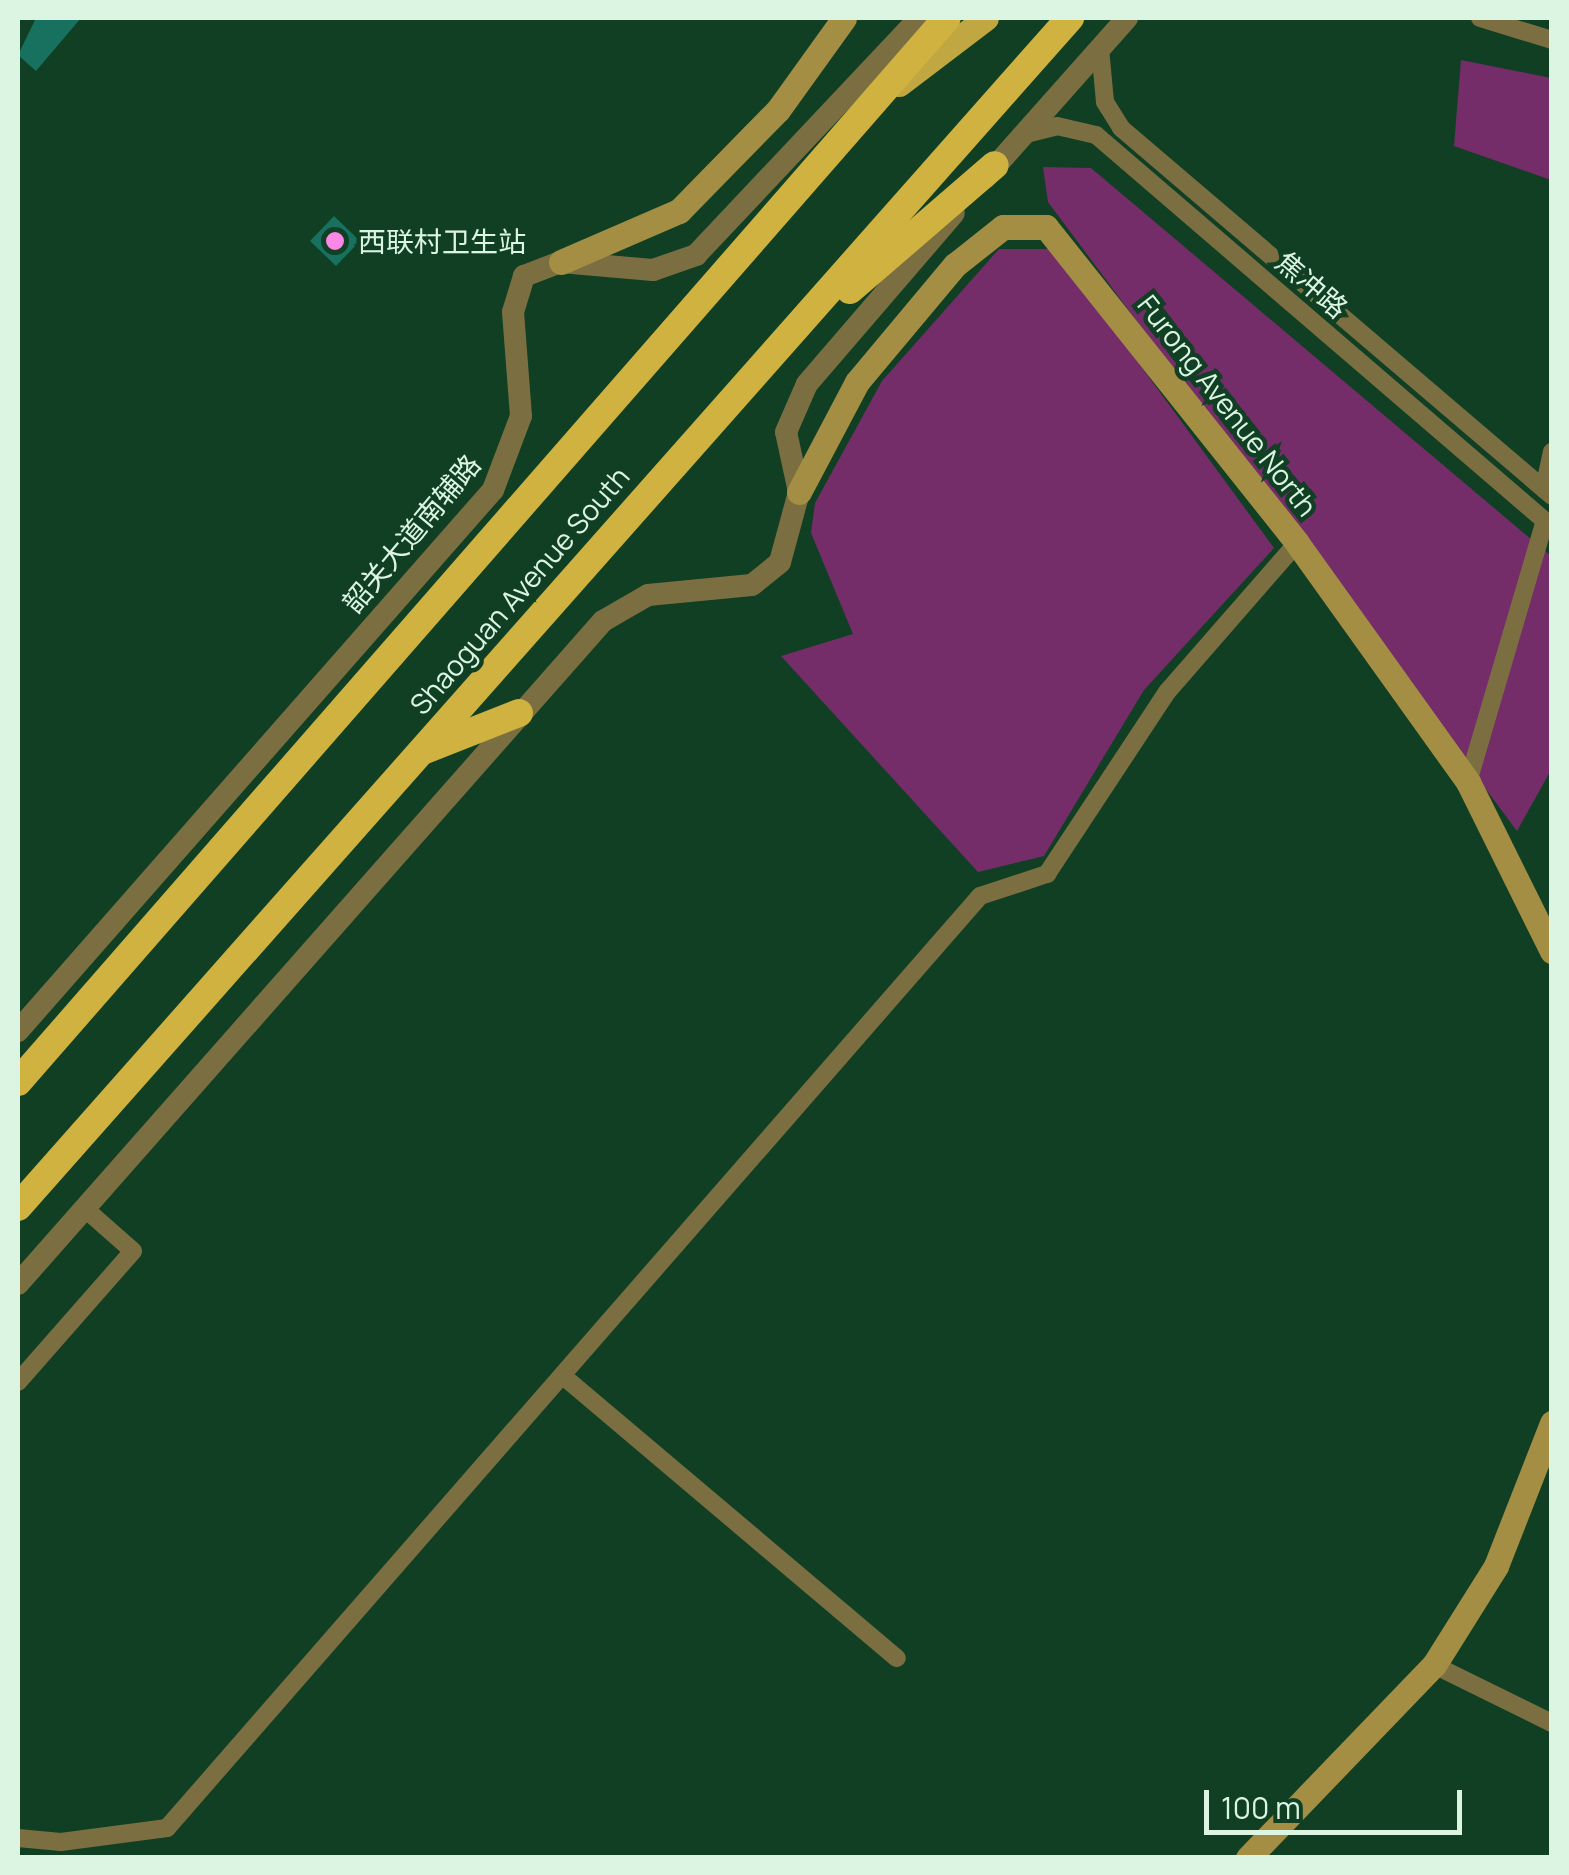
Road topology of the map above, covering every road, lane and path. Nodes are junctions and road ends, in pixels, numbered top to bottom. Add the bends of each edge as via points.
1 (844, 18) edge
2 (919, 18) edge
3 (947, 18) edge
4 (986, 18) edge
5 (1070, 18) edge
6 (1128, 18) edge
7 (1480, 18) edge
8 (1552, 40) edge
9 (1100, 48) junction
10 (864, 110) junction
11 (1020, 136) junction
12 (995, 165) junction
13 (561, 262) junction
14 (773, 356) junction
15 (1552, 452) edge
16 (799, 492) junction
17 (1548, 492) edge
18 (1548, 524) edge
19 (1297, 542) junction
20 (519, 713) junction
21 (420, 752) junction
22 (1468, 782) junction
23 (1552, 951) edge
24 (18, 1031) edge
25 (18, 1082) edge
26 (18, 1208) edge
27 (84, 1208) junction
28 (18, 1284) edge
29 (563, 1376) junction
30 (18, 1382) edge
31 (1552, 1423) edge
32 (897, 1658) dead end
33 (1434, 1665) junction
34 (1552, 1724) edge
35 (18, 1838) edge
36 (1248, 1858) edge

1 - 13 main road via 778,110 679,211
2 - 13 street via 696,254 636,272
3 - 10 highway, Shaoguan Avenue South
4 - 10 main road
5 - 14 highway, Shaoguan Avenue South
6 - 9 street
7 - 8 street
9 - 11 street
9 - 17 street, 焦冲路 via 1105,102 1121,128
10 - 25 highway, Shaoguan Avenue South
11 - 12 street
11 - 18 street, 焦冲路 via 1057,126 1096,135
12 - 14 highway
12 - 16 street via 807,384 786,432
13 - 24 street, 韶关大道南辅路 via 532,267 518,286 520,416 493,490
14 - 21 highway, Shaoguan Avenue South
15 - 17 street
16 - 19 main road, Furong Avenue North via 857,382 955,265 1003,228 1032,224 1058,237
16 - 20 street via 792,534 765,576 623,605
18 - 22 street
19 - 22 main road, Furong Avenue North
19 - 29 street via 1167,692 1047,874 980,896
20 - 21 highway
20 - 27 street
21 - 26 highway, Shaoguan Avenue South
22 - 23 main road, Furong Avenue North
27 - 28 street
27 - 30 street via 133,1250
29 - 32 street
29 - 35 street via 167,1828 61,1842
31 - 33 main road via 1496,1566
33 - 34 street
33 - 36 main road

